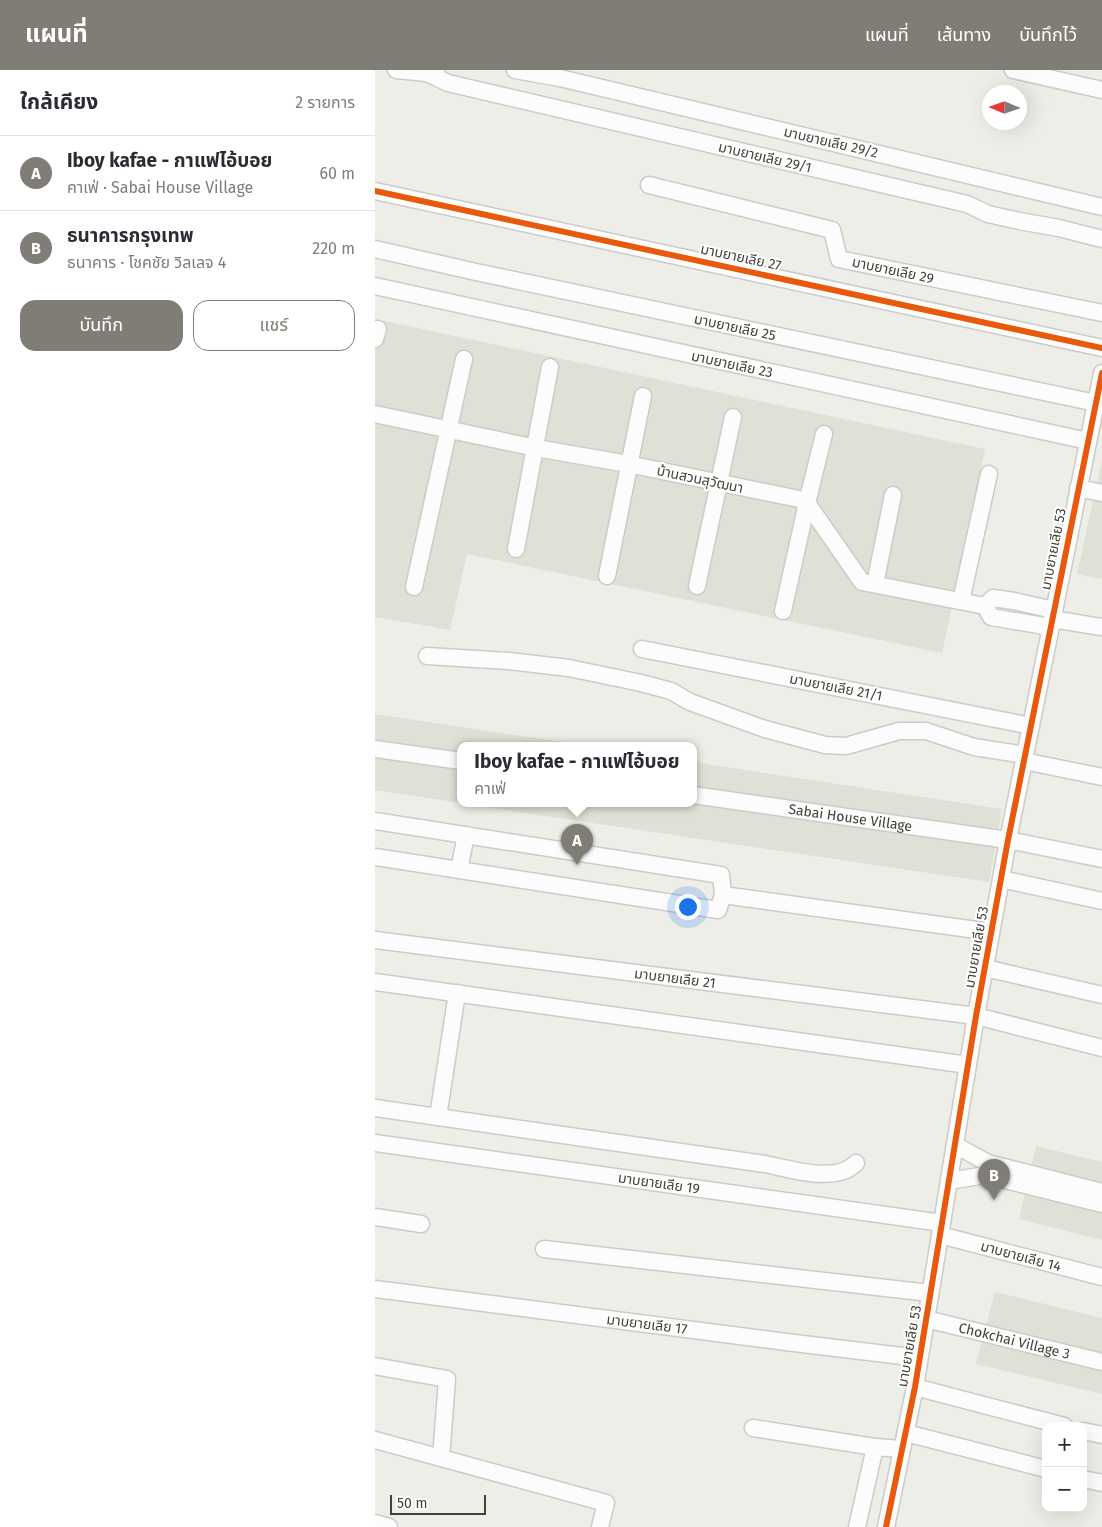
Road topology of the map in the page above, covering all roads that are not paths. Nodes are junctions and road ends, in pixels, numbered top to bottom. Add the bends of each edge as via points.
1 (396, 70) edge
2 (515, 70) edge
3 (1013, 70) edge
4 (433, 72) edge
5 (1102, 90) edge
6 (649, 185) dead end
7 (375, 191) edge
8 (1102, 207) edge
9 (1102, 239) edge
10 (375, 249) edge
11 (375, 286) edge
12 (1102, 313) edge
13 (1102, 348) edge
14 (464, 359) dead end
15 (550, 367) dead end
16 (1101, 379) edge
17 (643, 396) dead end
18 (1096, 403) junction
19 (375, 414) edge
20 (733, 416) dead end
21 (449, 430) junction
22 (824, 434) dead end
23 (1088, 441) junction
24 (536, 448) junction
25 (628, 464) junction
26 (989, 474) dead end
27 (719, 483) junction
28 (1078, 488) junction
29 (1102, 493) edge
30 (893, 495) dead end
31 (807, 503) junction
32 (516, 549) dead end
33 (607, 576) dead end
34 (875, 584) junction
35 (414, 586) dead end
36 (697, 586) dead end
37 (961, 602) junction
38 (783, 611) dead end
39 (1052, 619) junction
40 (1102, 626) edge
41 (642, 648) dead end
42 (427, 656) dead end
43 (1031, 726) junction
44 (375, 749) edge
45 (1025, 758) junction
46 (457, 760) edge
47 (1102, 777) edge
48 (697, 795) edge
49 (375, 820) edge
50 (466, 835) junction
51 (1008, 840) junction
52 (375, 858) edge
53 (1102, 859) edge
54 (459, 870) junction
55 (1001, 879) junction
56 (723, 895) junction
57 (1102, 901) edge
58 (991, 932) junction
59 (375, 940) edge
60 (985, 968) junction
61 (375, 982) edge
62 (457, 993) junction
63 (1102, 995) edge
64 (976, 1016) junction
65 (1102, 1048) edge
66 (967, 1065) junction
67 (375, 1108) edge
68 (439, 1117) junction
69 (375, 1143) edge
70 (955, 1145) junction
71 (857, 1163) dead end
72 (949, 1181) junction
73 (1102, 1192) edge
74 (1102, 1204) edge
75 (375, 1217) edge
76 (421, 1224) dead end
77 (941, 1229) junction
78 (544, 1249) dead end
79 (1102, 1277) edge
80 (375, 1289) edge
81 (931, 1293) junction
82 (926, 1319) junction
83 (919, 1358) junction
84 (1102, 1362) edge
85 (375, 1366) edge
86 (915, 1387) junction
87 (1049, 1422) edge
88 (753, 1428) dead end
89 (1087, 1432) edge
90 (905, 1433) junction
91 (1102, 1435) edge
92 (375, 1440) edge
93 (875, 1447) junction
94 (901, 1449) junction
95 (441, 1458) junction
96 (1042, 1468) edge
97 (1087, 1480) edge
98 (1102, 1484) edge
99 (375, 1523) edge
100 (389, 1527) edge
101 (600, 1527) edge
102 (857, 1527) edge
103 (887, 1527) edge

1 - 4 street, มาบยายเลีย 29/1
2 - 8 street, มาบยายเลีย 29/2
3 - 5 street
4 - 9 street, มาบยายเลีย 29/1 via 448,83 967,204 988,214
6 - 12 street, มาบยายเลีย 29 via 832,230 839,259
7 - 13 street, มาบยายเลีย 27
10 - 18 street, มาบยายเลีย 25
11 - 23 street, มาบยายเลีย 23
14 - 21 street
15 - 24 street
16 - 18 street, มาบยายเลีย 53
17 - 25 street
18 - 23 street, มาบยายเลีย 53
19 - 21 street, บ้านสวนสุวัฒนา
20 - 27 street
21 - 24 street, บ้านสวนสุวัฒนา
21 - 35 street
22 - 31 street
23 - 28 street, มาบยายเลีย 53
24 - 25 street, บ้านสวนสุวัฒนา
24 - 32 street
25 - 27 street, บ้านสวนสุวัฒนา
25 - 33 street
26 - 37 street
27 - 31 street, บ้านสวนสุวัฒนา
27 - 36 street
28 - 29 street
28 - 39 street, มาบยายเลีย 53
30 - 34 street
31 - 34 street via 863,582
31 - 38 street
34 - 37 street
37 - 39 street via 985,606 993,598
39 - 40 street
39 - 43 street, มาบยายเลีย 53
41 - 43 street, มาบยายเลีย 21/1
42 - 45 street via 569,668 641,682 765,729 825,745 846,746 899,731 926,731 974,747
43 - 45 street, มาบยายเลีย 53
44 - 46 street
45 - 47 street
45 - 51 street, มาบยายเลีย 53
48 - 51 street, Sabai House Village
49 - 50 street
50 - 54 street
50 - 56 street via 721,875
51 - 53 street, Sabai House Village
51 - 55 street, มาบยายเลีย 53
52 - 54 street
54 - 56 street via 718,910
55 - 57 street
55 - 58 street, มาบยายเลีย 53
56 - 58 street
58 - 60 street, มาบยายเลีย 53
59 - 64 street, มาบยายเลีย 21
60 - 63 street
60 - 64 street, มาบยายเลีย 53
61 - 62 street
62 - 66 street
62 - 68 street
64 - 65 street, มาบยายเลีย 21
64 - 66 street, มาบยายเลีย 53
66 - 70 street, มาบยายเลีย 53
67 - 68 street
68 - 71 street via 823,1174 845,1172
69 - 77 street, มาบยายเลีย 19
70 - 72 street, มาบยายเลีย 53
70 - 73 street via 988,1163
72 - 74 street via 985,1175
72 - 77 street, มาบยายเลีย 53
75 - 76 street
77 - 79 street, มาบยายเลีย 14
77 - 81 street, มาบยายเลีย 53
78 - 81 street
80 - 83 street, มาบยายเลีย 17
81 - 82 street, มาบยายเลีย 53
82 - 83 street, มาบยายเลีย 53
82 - 84 street, Chokchai Village 3
83 - 86 street, มาบยายเลีย 53
85 - 95 street via 447,1379
86 - 87 street
86 - 90 street, มาบยายเลีย 53
88 - 93 street
89 - 91 street
90 - 94 street, มาบยายเลีย 53
90 - 96 street
92 - 95 street
93 - 94 street
93 - 102 street
94 - 103 street, มาบยายเลีย 53
95 - 101 street via 606,1503
97 - 98 street
99 - 100 street

